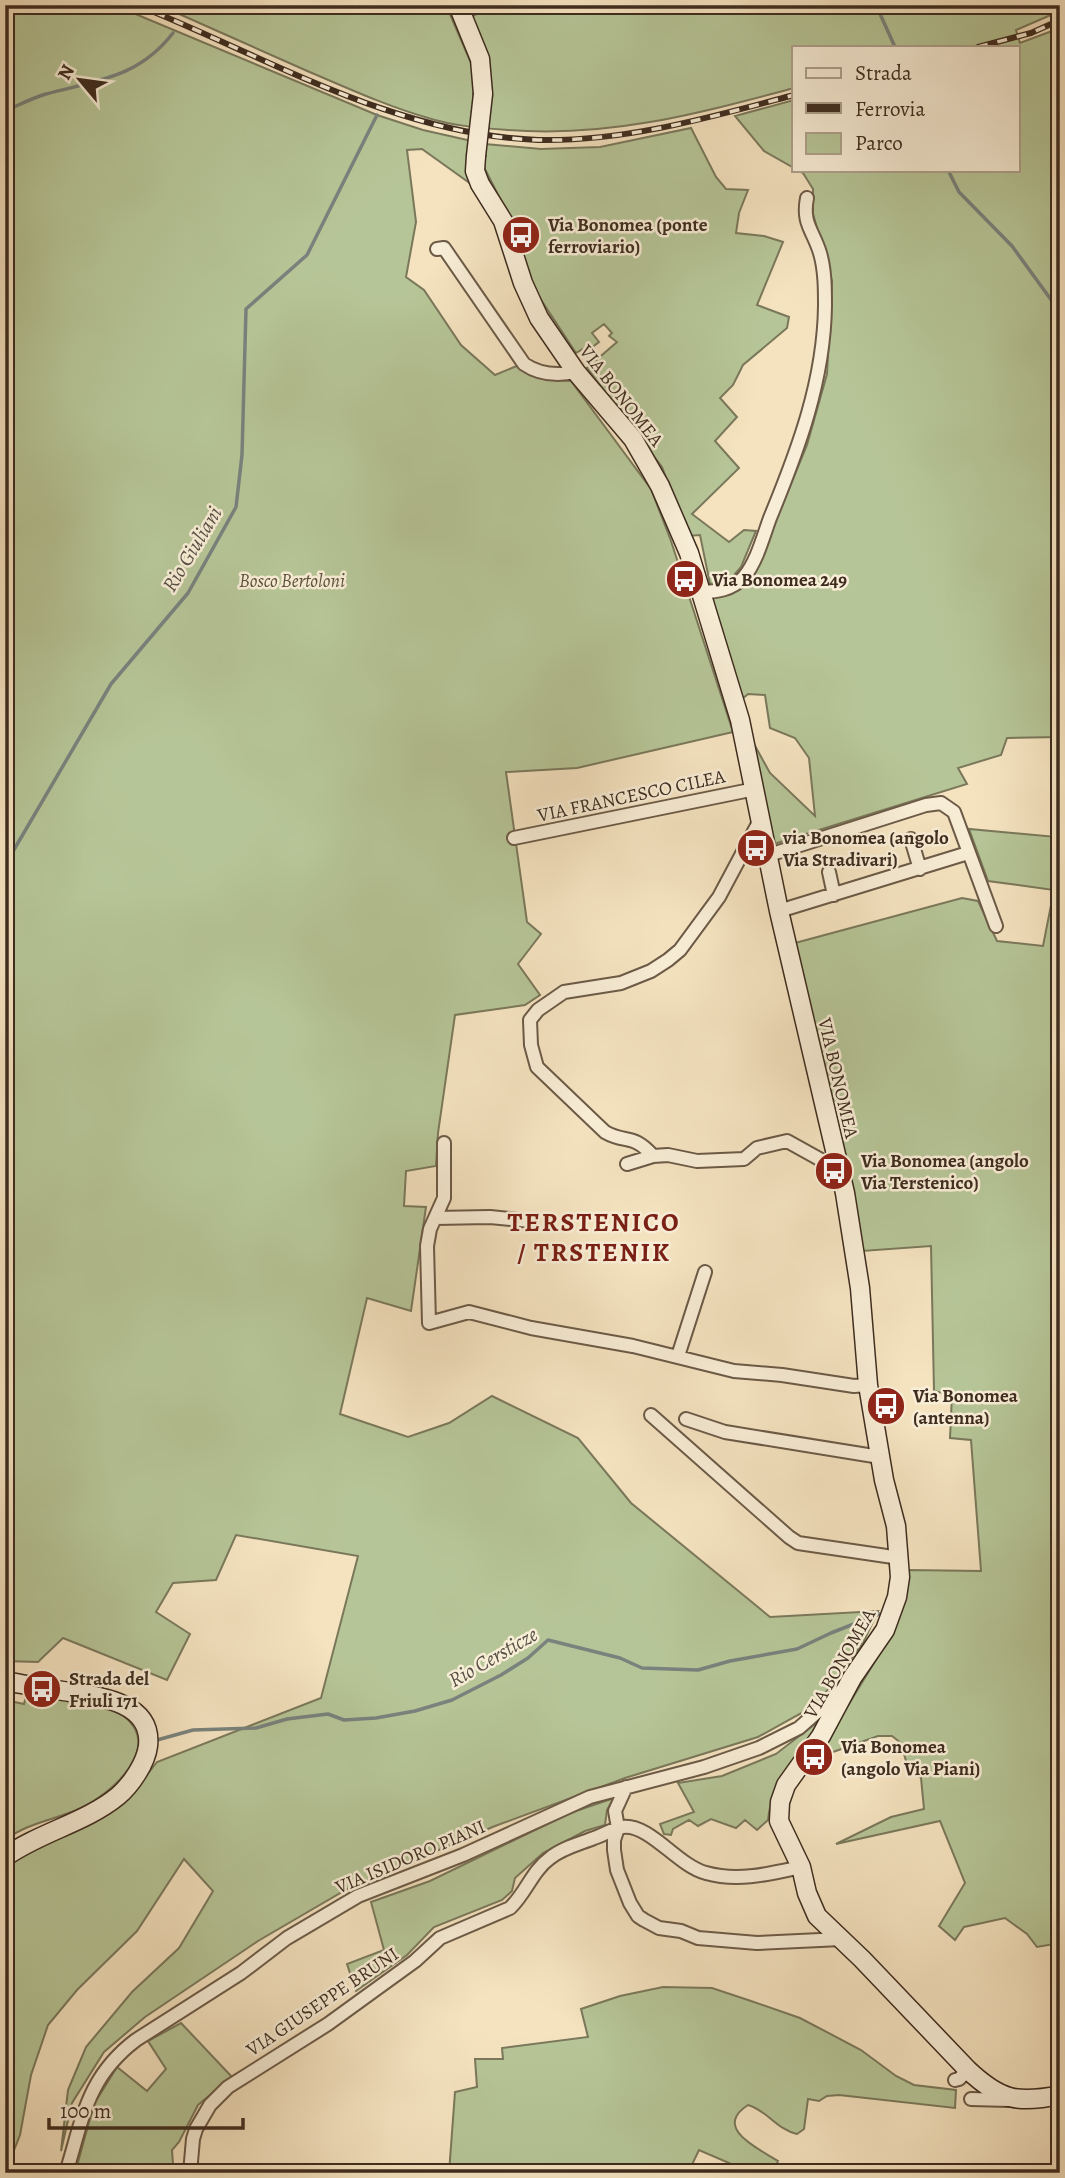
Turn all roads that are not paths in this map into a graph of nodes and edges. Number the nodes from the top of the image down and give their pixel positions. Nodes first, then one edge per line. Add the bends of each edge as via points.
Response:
1 (458, 5) edge
2 (807, 198) dead end
3 (437, 249) dead end
4 (576, 372) junction
5 (700, 592) junction
6 (755, 789) junction
7 (760, 820) junction
8 (514, 838) dead end
9 (911, 839) dead end
10 (968, 853) junction
11 (769, 855) junction
12 (920, 869) junction
13 (829, 872) dead end
14 (834, 895) junction
15 (779, 911) junction
16 (996, 926) dead end
17 (444, 1143) dead end
18 (653, 1156) junction
19 (837, 1163) junction
20 (627, 1164) dead end
21 (435, 1219) junction
22 (530, 1221) dead end
23 (705, 1272) dead end
24 (678, 1356) junction
25 (868, 1385) junction
26 (651, 1415) dead end
27 (686, 1419) dead end
28 (880, 1457) junction
29 (900, 1559) junction
30 (852, 1678) junction
31 (5, 1681) edge
32 (626, 1787) junction
33 (618, 1828) junction
34 (5, 1857) edge
35 (801, 1867) junction
36 (841, 1939) junction
37 (1060, 2095) edge
38 (971, 2099) dead end
39 (1017, 2100) junction
40 (66, 2173) edge
41 (190, 2173) edge

1 - 4 street, VIA BONOMEA, bridge via 480,59 483,94 475,170 503,221 535,309
2 - 5 street via 804,211 820,253 825,308 811,408 745,576 723,590
3 - 4 street via 444,248 524,364 551,374
4 - 5 street, VIA BONOMEA via 649,465 682,536
5 - 6 street, VIA BONOMEA via 740,720
6 - 7 street, VIA BONOMEA
6 - 8 street, VIA FRANCESCO CILEA
7 - 11 street, VIA BONOMEA
7 - 18 street via 719,897 680,950 651,971 621,983 564,992 530,1020 537,1068 606,1132 642,1143
9 - 12 street
10 - 11 street via 954,812 941,803
10 - 12 street
10 - 16 street
11 - 15 street, VIA BONOMEA
12 - 14 street
13 - 14 street
14 - 15 street
15 - 19 street, VIA BONOMEA
17 - 21 street via 444,1198
18 - 19 street via 713,1162 744,1159 757,1148 787,1142 823,1161
18 - 20 street
19 - 25 street, VIA BONOMEA via 860,1288
21 - 22 street
21 - 24 street via 427,1246 429,1323 469,1312
23 - 24 street
24 - 25 street via 734,1371
25 - 28 street, VIA BONOMEA
26 - 29 street via 789,1538
27 - 28 street via 725,1432
28 - 29 street, VIA BONOMEA
29 - 30 street, VIA BONOMEA via 900,1577 885,1630
30 - 32 street, VIA ISIDORO PIANI via 804,1724 775,1741 727,1760
30 - 35 street, VIA BONOMEA via 780,1802 779,1821
31 - 34 street via 118,1701 143,1722 148,1739 140,1766 118,1796
32 - 33 street via 615,1811
32 - 40 street, VIA ISIDORO PIANI via 579,1801 351,1900 136,2040 108,2067 88,2097
33 - 35 street via 641,1830 704,1873 748,1877
33 - 36 street via 616,1863 629,1903 638,1916 659,1928 698,1938 757,1943
33 - 41 street, VIA GIUSEPPE BRUNI via 552,1856 510,1908 440,1938 337,2018 228,2087 196,2129
35 - 36 street, VIA BONOMEA via 812,1908
36 - 39 street, VIA BONOMEA via 961,2075
37 - 39 street, VIA BONOMEA
38 - 39 street

